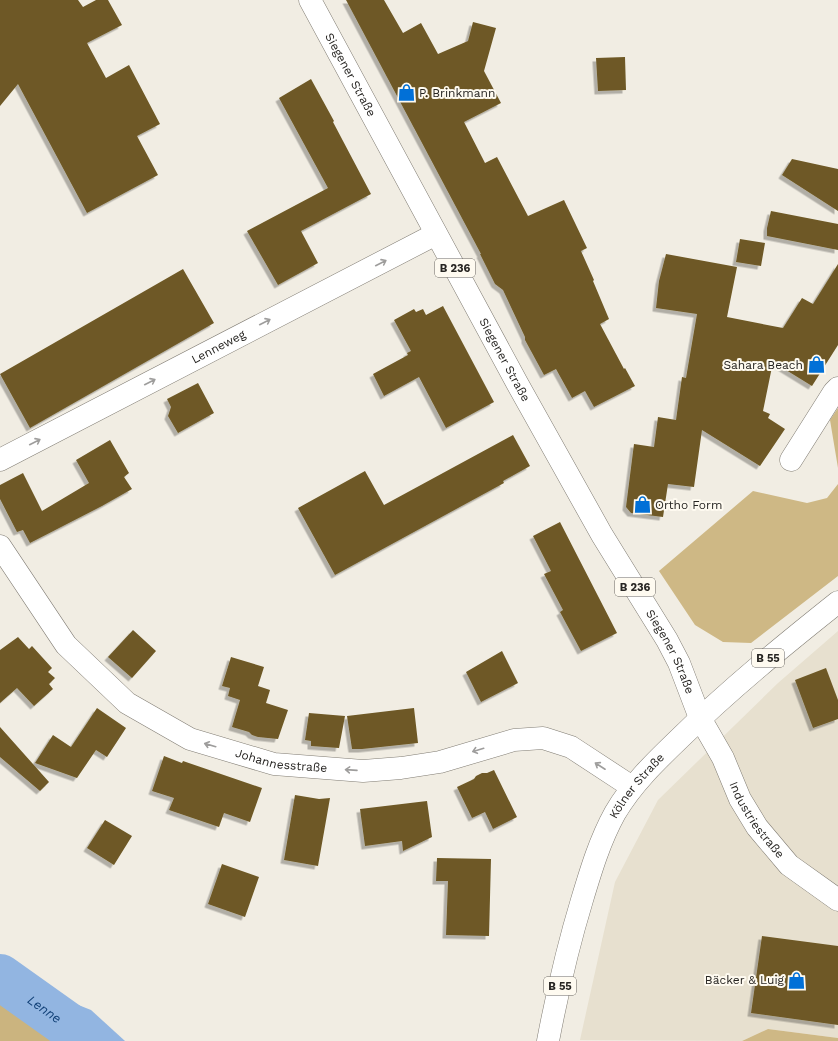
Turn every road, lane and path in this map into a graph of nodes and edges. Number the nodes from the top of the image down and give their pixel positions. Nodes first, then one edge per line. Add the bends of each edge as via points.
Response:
1 (310, 0) edge
2 (436, 234) junction
3 (838, 388) edge
4 (0, 460) edge
5 (791, 460) dead end
6 (0, 546) edge
7 (838, 602) edge
8 (700, 718) junction
9 (632, 787) junction
10 (838, 900) edge
11 (548, 1041) edge

1 - 2 street, Siegener Straße / B 236
4 -> 2 street, Lenneweg
2 - 8 street, Siegener Straße / B 236 via 602,535 667,640 679,663
3 - 5 street
9 -> 6 street, Johannesstraße via 571,747 543,738 514,740 440,762 363,770 274,764 190,739 127,703 66,645
7 - 8 street, Kölner Straße / B 55 via 769,657
8 - 9 street, Kölner Straße / B 55
8 - 10 street, Industriestraße via 723,758 740,799 757,827 789,865
9 - 11 street, Kölner Straße / B 55 via 603,837 585,891 573,930

